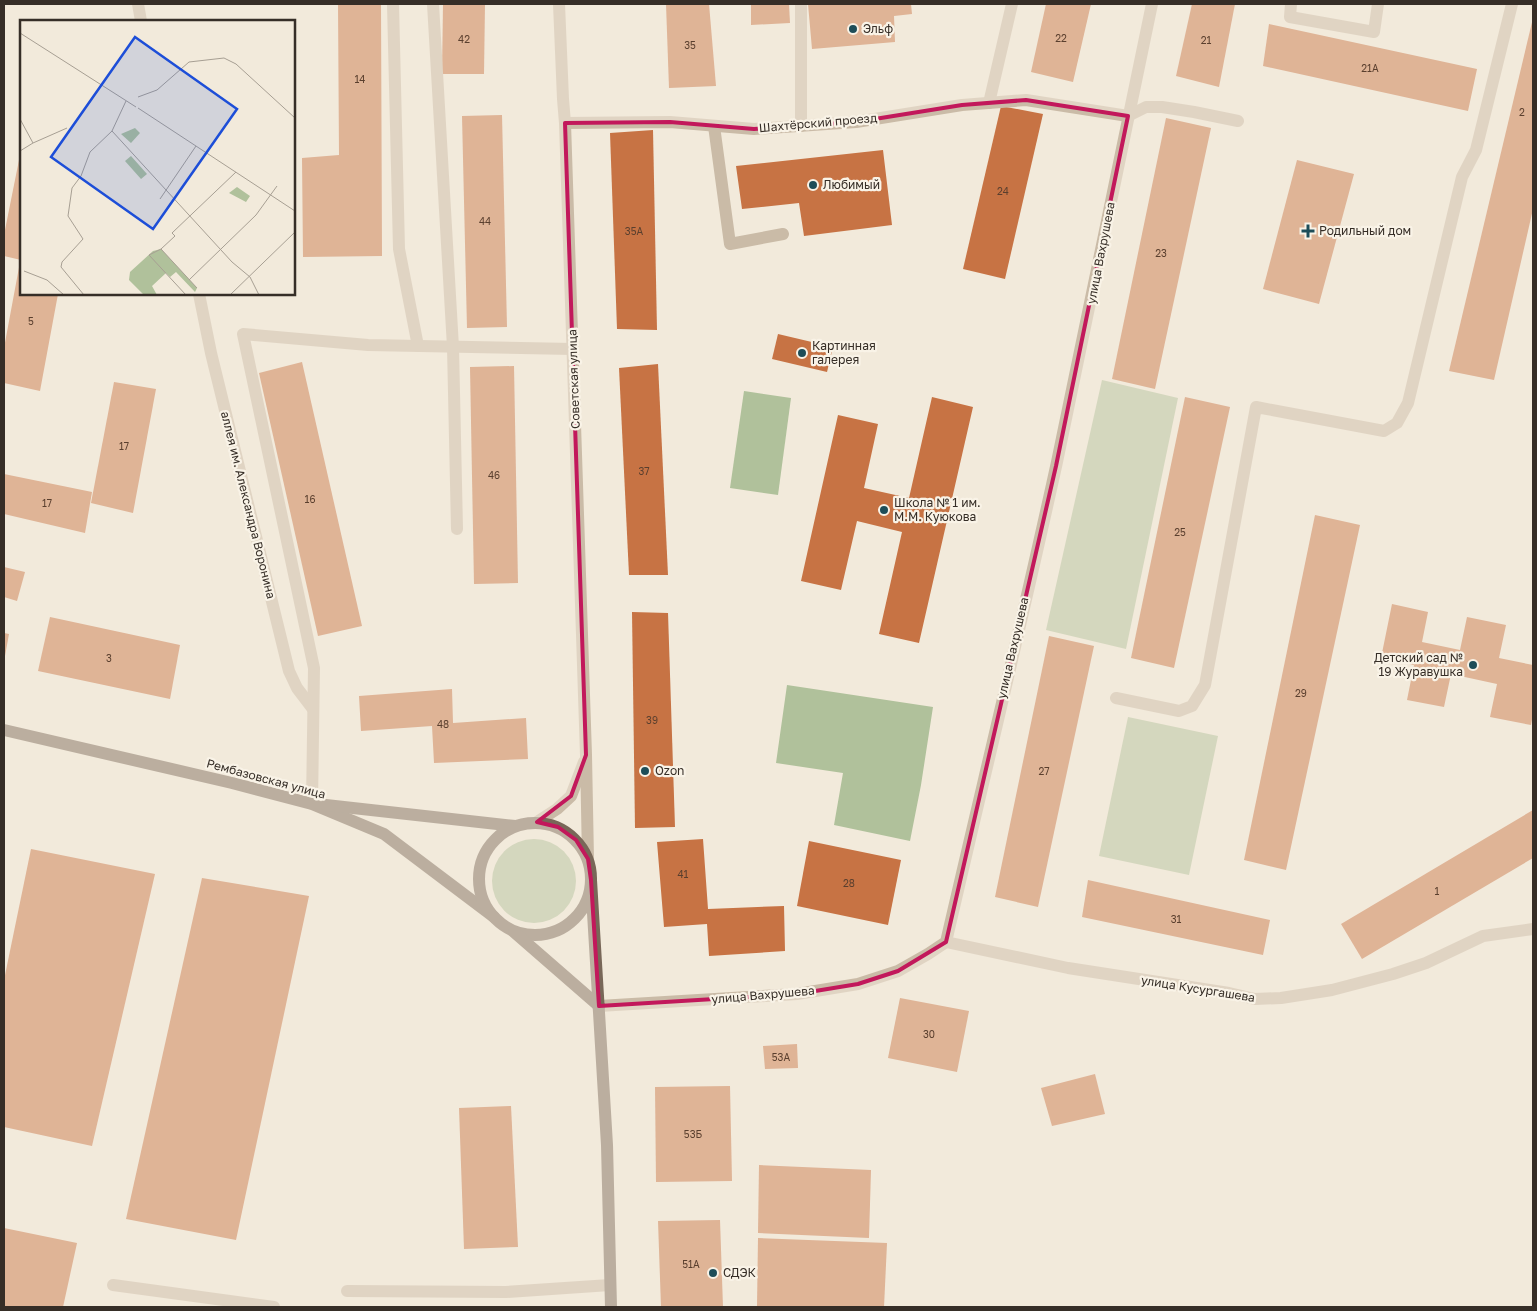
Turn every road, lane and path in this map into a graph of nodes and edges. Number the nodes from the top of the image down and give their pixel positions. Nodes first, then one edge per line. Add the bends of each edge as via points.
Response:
1 (138, 4) edge
2 (393, 4) edge
3 (433, 4) edge
4 (560, 4) edge
5 (801, 4) edge
6 (1012, 4) edge
7 (1152, 4) edge
8 (1291, 4) edge
9 (1378, 4) edge
10 (1512, 4) edge
11 (142, 20) edge
12 (989, 103) junction
13 (1128, 116) junction
14 (1238, 121) dead end
15 (565, 124) junction
16 (714, 126) junction
17 (801, 126) junction
18 (783, 234) dead end
19 (199, 295) edge
20 (418, 346) junction
21 (453, 347) junction
22 (573, 349) junction
23 (457, 528) dead end
24 (1116, 698) dead end
25 (313, 709) junction
26 (4, 730) edge
27 (586, 755) junction
28 (312, 804) junction
29 (537, 822) junction
30 (515, 826) junction
31 (588, 859) junction
32 (591, 880) junction
33 (494, 917) junction
34 (512, 930) junction
35 (1533, 930) edge
36 (946, 942) junction
37 (599, 1006) junction
38 (113, 1285) dead end
39 (610, 1285) junction
40 (346, 1291) dead end
41 (274, 1307) edge
42 (611, 1307) edge

1 - 11 street
2 - 20 street via 399,249
3 - 21 street
4 - 15 street, Советская улица
5 - 17 street
6 - 12 street
7 - 13 street, улица Вахрушева
8 - 9 street via 1290,18 1374,32
10 - 24 street via 1476,150 1462,177 1408,403 1397,423 1384,431 1256,407 1204,685 1192,706 1179,711
12 - 13 street, Шахтёрский проезд via 1026,100
12 - 17 street, Шахтёрский проезд via 856,122
13 - 14 street via 1146,107
13 - 36 street, улица Вахрушева via 1058,456
15 - 16 street, Шахтёрский проезд via 670,122
15 - 22 street, Советская улица
16 - 17 street, Шахтёрский проезд via 754,129
16 - 18 street via 730,244
19 - 25 street, аллея им. Александра Воронина via 289,671
20 - 21 street
20 - 25 street via 243,334 314,668
21 - 22 street
21 - 23 street
22 - 27 street, Советская улица
25 - 28 street
26 - 28 main road, Рембазовская улица via 232,782
27 - 29 street via 571,796 557,810
27 - 31 street, Советская улица
28 - 30 main road
28 - 33 main road, Рембазовская улица via 384,834
29 - 30 main road
29 - 31 main road via 558,827 576,840
30 - 33 main road via 496,838 484,856 480,870 482,899
31 - 32 main road
32 - 34 main road via 586,902 574,920 555,932 533,935
32 - 37 main road
33 - 34 main road
34 - 37 main road
35 - 36 street, улица Кусургашева via 1483,936 1393,974 1332,990 1255,999 1068,968
36 - 37 street, улица Вахрушева via 898,971 858,984 797,994
37 - 39 main road via 607,1145
38 - 41 street
39 - 40 street via 506,1292
39 - 42 main road

